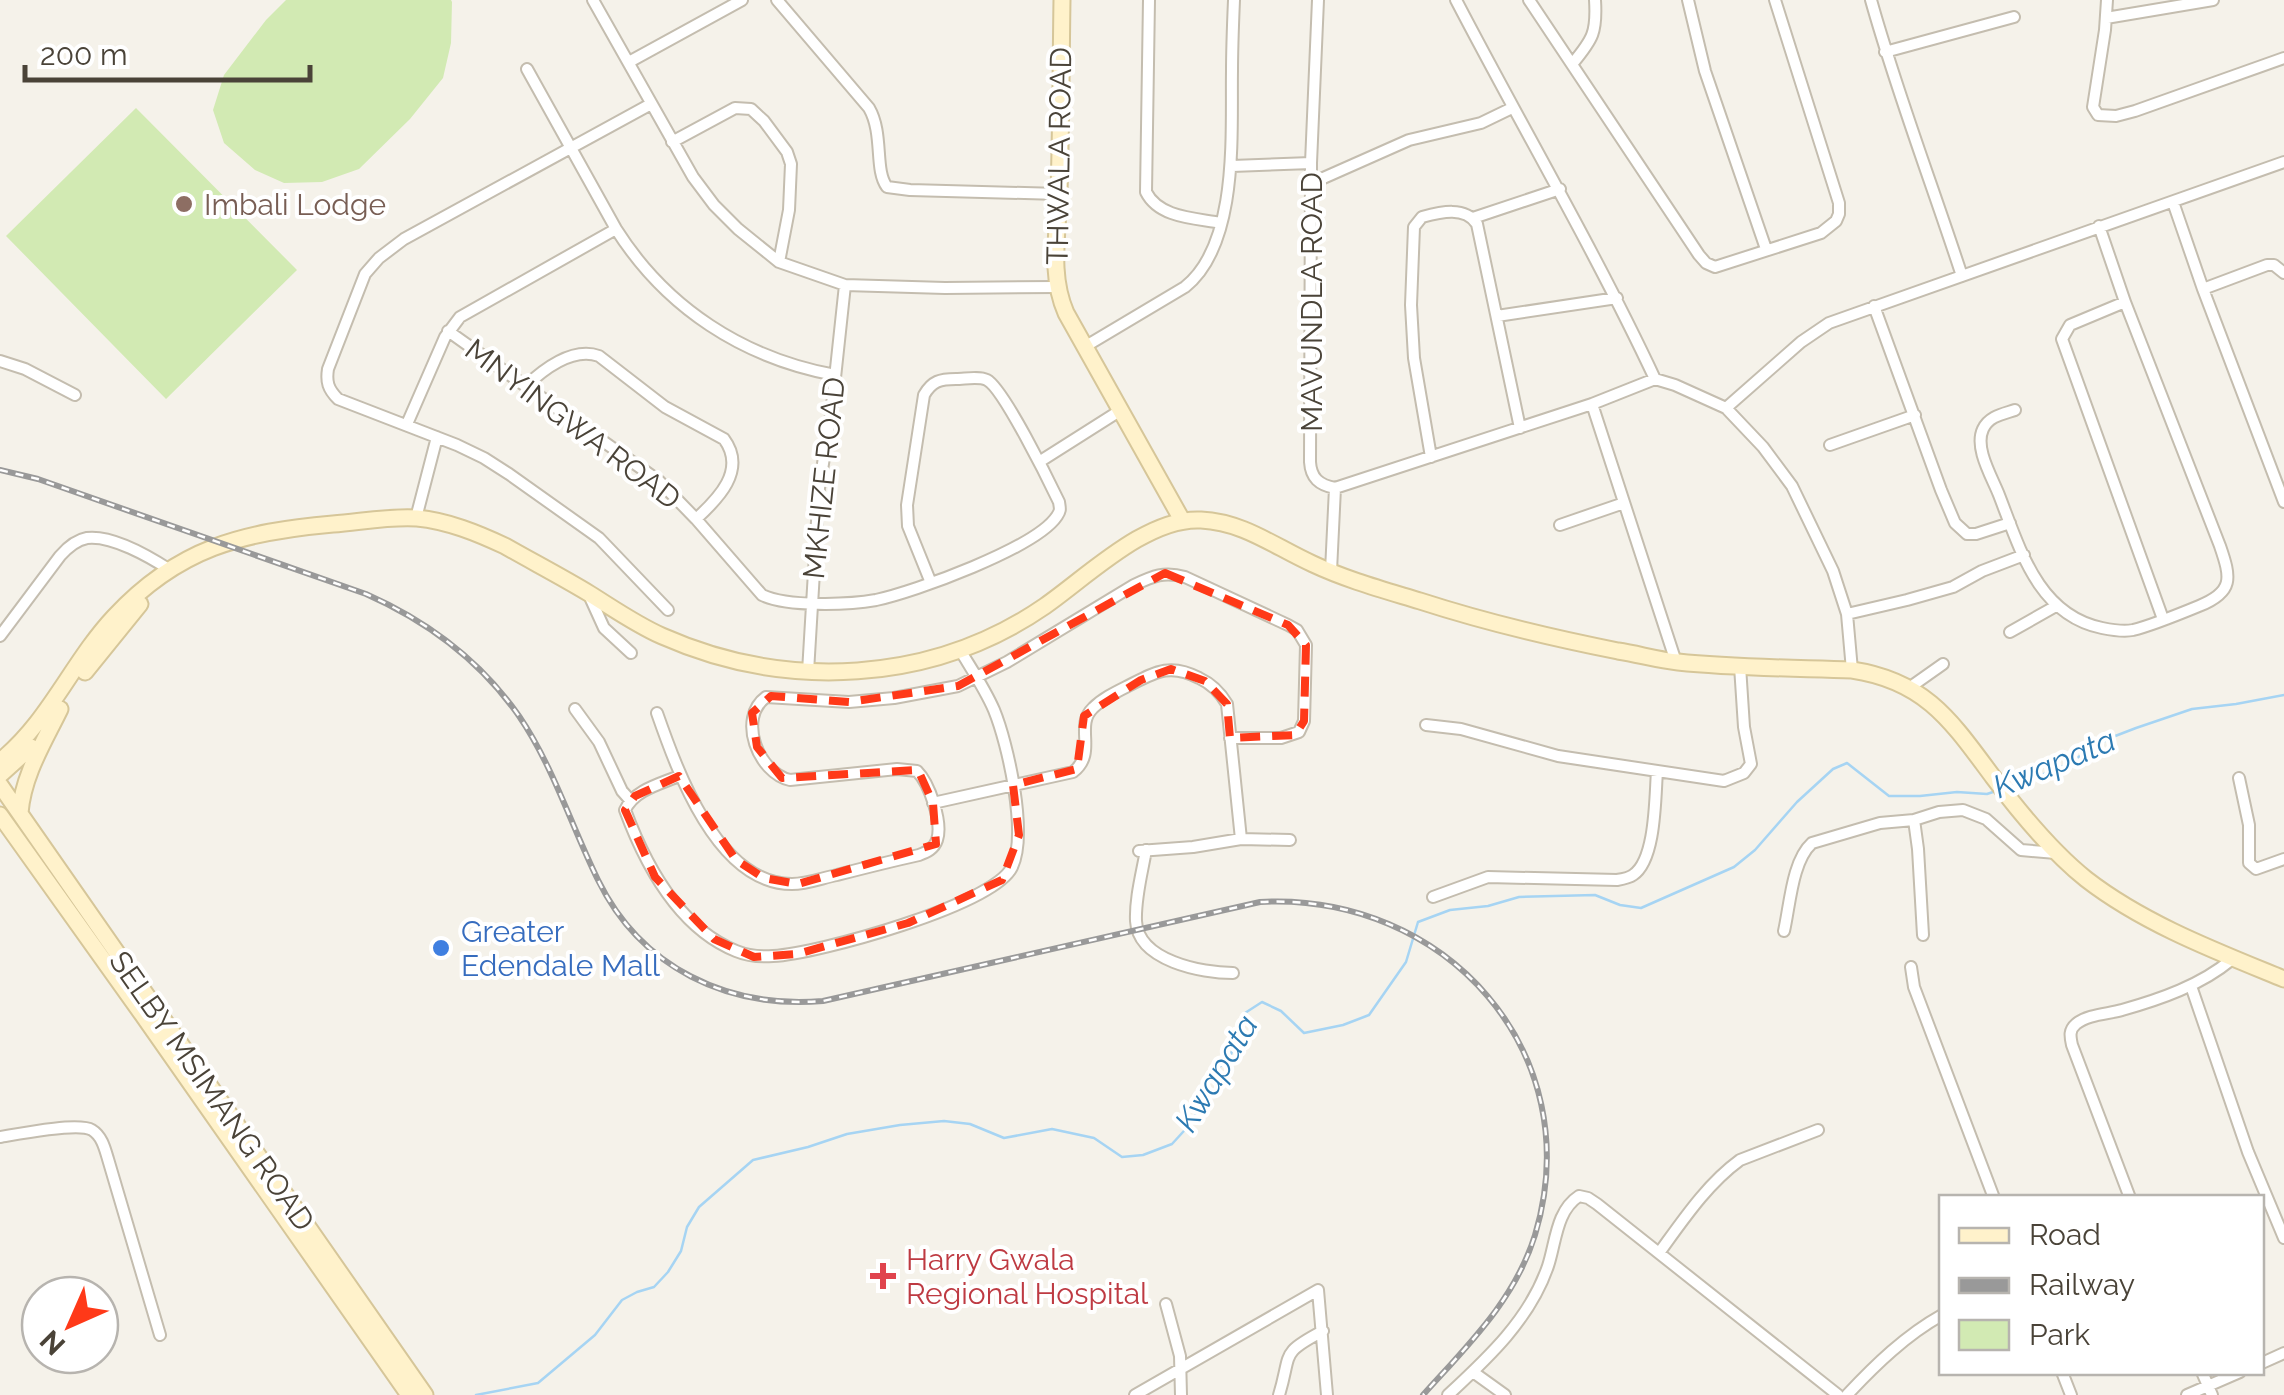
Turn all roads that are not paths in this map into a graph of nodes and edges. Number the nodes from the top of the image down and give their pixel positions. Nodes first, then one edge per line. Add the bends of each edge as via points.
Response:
1 (593, 0) edge
2 (742, 0) edge
3 (777, 0) edge
4 (1062, 0) edge
5 (1149, 0) edge
6 (1234, 0) edge
7 (1318, 0) edge
8 (1456, 0) edge
9 (1530, 0) edge
10 (1595, 0) edge
11 (1688, 0) edge
12 (1774, 0) edge
13 (1871, 0) edge
14 (2106, 0) edge
15 (2213, 0) edge
16 (2014, 17) dead end
17 (2106, 18) junction
18 (1885, 52) junction
19 (2284, 58) edge
20 (629, 62) junction
21 (1573, 63) junction
22 (527, 69) dead end
23 (651, 104) junction
24 (1512, 108) junction
25 (672, 142) junction
26 (571, 148) junction
27 (2284, 162) edge
28 (1311, 163) junction
29 (1232, 166) junction
30 (1312, 183) junction
31 (1560, 189) junction
32 (1059, 194) junction
33 (2173, 202) junction
34 (1473, 218) junction
35 (1221, 223) junction
36 (2099, 226) junction
37 (616, 229) junction
38 (1766, 250) junction
39 (779, 262) junction
40 (2284, 273) edge
41 (1962, 276) junction
42 (845, 285) junction
43 (1057, 287) junction
44 (2203, 289) junction
45 (1617, 298) junction
46 (2125, 302) junction
47 (1874, 306) junction
48 (1497, 316) junction
49 (448, 331) junction
50 (1086, 346) junction
51 (0, 361) edge
52 (835, 375) junction
53 (1655, 379) junction
54 (526, 386) junction
55 (75, 396) dead end
56 (1592, 404) junction
57 (1726, 408) junction
58 (1121, 410) junction
59 (2015, 410) dead end
60 (1915, 415) junction
61 (407, 424) junction
62 (1520, 428) junction
63 (438, 437) junction
64 (1830, 446) dead end
65 (1431, 457) junction
66 (1038, 462) junction
67 (1335, 488) junction
68 (2284, 502) edge
69 (1624, 503) junction
70 (416, 518) junction
71 (696, 519) junction
72 (1182, 520) junction
73 (2010, 524) junction
74 (1560, 525) dead end
75 (2024, 555) junction
76 (1331, 572) junction
77 (165, 574) junction
78 (931, 583) junction
79 (589, 594) junction
80 (812, 602) junction
81 (2056, 606) junction
82 (668, 610) dead end
83 (1847, 614) junction
84 (2164, 618) junction
85 (2010, 632) dead end
86 (0, 636) edge
87 (960, 650) junction
88 (631, 654) dead end
89 (1676, 662) junction
90 (1942, 664) dead end
91 (1740, 666) junction
92 (1852, 670) junction
93 (808, 672) junction
94 (977, 677) junction
95 (1910, 688) junction
96 (60, 708) junction
97 (575, 709) dead end
98 (657, 713) dead end
99 (1426, 725) dead end
100 (1230, 738) junction
101 (22, 742) junction
102 (0, 744) edge
103 (0, 761) edge
104 (1658, 771) junction
105 (0, 775) edge
106 (679, 776) junction
107 (2239, 778) dead end
108 (0, 785) edge
109 (1013, 785) junction
110 (630, 800) junction
111 (933, 803) junction
112 (20, 813) junction
113 (0, 815) edge
114 (1914, 820) junction
115 (1240, 839) junction
116 (1290, 840) dead end
117 (2057, 853) junction
118 (2284, 858) edge
119 (1433, 897) dead end
120 (1784, 931) dead end
121 (1923, 935) dead end
122 (2231, 960) junction
123 (1911, 967) dead end
124 (1233, 973) dead end
125 (2284, 980) edge
126 (2191, 986) junction
127 (1818, 1130) dead end
128 (0, 1137) edge
129 (1993, 1195) edge
130 (2129, 1195) edge
131 (2284, 1238) edge
132 (1659, 1253) junction
133 (1166, 1304) dead end
134 (1939, 1317) edge
135 (1323, 1330) junction
136 (160, 1335) dead end
137 (1182, 1369) junction
138 (1473, 1372) junction
139 (2235, 1375) edge
140 (2210, 1391) edge
141 (409, 1395) edge
142 (426, 1395) edge
143 (1135, 1395) edge
144 (1181, 1395) edge
145 (1280, 1395) edge
146 (1327, 1395) edge
147 (1448, 1395) edge
148 (1504, 1395) edge
149 (1838, 1395) edge
150 (1847, 1395) edge
151 (2186, 1395) edge

1 - 20 street
2 - 20 street
3 - 32 street via 869,108 888,187
4 - 32 street, THWALA ROAD
5 - 35 street via 1146,192 1166,212
6 - 29 street
7 - 28 street, MAVUNDLA ROAD
8 - 24 street
9 - 21 street
10 - 21 street via 1594,34
11 - 38 street
12 - 38 street via 1839,214 1821,232
13 - 18 street
14 - 17 street
15 - 17 street
16 - 18 street
17 - 19 street via 2093,107 2098,115 2135,111
18 - 41 street
20 - 23 street
21 - 38 street via 1706,263 1715,267
22 - 26 street
23 - 25 street
23 - 26 street
24 - 30 street via 1480,124 1408,140
24 - 31 street
25 - 39 street via 714,205
25 - 39 street via 735,108 751,109 764,121 791,164
26 - 37 street
26 - 61 street via 404,239 365,274 328,369 328,388 338,399
27 - 33 street
28 - 29 street
28 - 30 street, MAVUNDLA ROAD
29 - 35 street
30 - 67 street, MAVUNDLA ROAD via 1310,462 1318,482
31 - 34 street
31 - 45 street
32 - 43 street, THWALA ROAD
33 - 36 street
33 - 44 street
34 - 48 street
34 - 65 street via 1462,212 1432,215 1414,227 1414,358
35 - 50 street via 1197,278
36 - 41 street
36 - 46 street
37 - 49 street via 472,309
37 - 52 street via 663,289 726,337 779,362
39 - 42 street
40 - 44 street via 2267,265
41 - 47 street
42 - 43 street
42 - 52 street, MKHIZE ROAD
43 - 50 street, THWALA ROAD
44 - 68 street
45 - 48 street
45 - 53 street
46 - 84 street via 2070,325 2062,339
46 - 84 street via 2228,570 2225,590 2216,598
47 - 57 street via 1801,342
47 - 60 street
48 - 62 street
49 - 54 street, MNYINGWA ROAD
49 - 61 street
50 - 58 street, THWALA ROAD
51 - 55 street
52 - 80 street, MKHIZE ROAD
53 - 56 street
53 - 57 street
54 - 71 street, MNYINGWA ROAD via 659,481
54 - 71 street via 565,359 591,353 665,408 724,439 731,456 726,487
56 - 62 street
56 - 69 street
57 - 83 street via 1792,486
58 - 66 street
58 - 72 street, THWALA ROAD
59 - 73 street via 1994,417 1981,432 1983,455
60 - 64 street
60 - 73 street via 1955,523 1967,534
61 - 63 street
62 - 65 street
63 - 70 street
63 - 82 street via 484,458 599,538
65 - 67 street
66 - 78 street, MNYINGWA ROAD via 1060,502 1059,514 1042,531
66 - 78 street via 988,380 943,379 930,386 907,505 908,526
67 - 76 street
69 - 74 street
69 - 89 street
70 - 77 street via 252,534 208,548
70 - 79 street via 482,535
71 - 80 street, MNYINGWA ROAD via 762,594
72 - 76 street via 1235,525
72 - 87 street via 1165,524 1043,607
73 - 75 street
75 - 81 street
75 - 83 street via 1953,586
76 - 89 street via 1546,636
77 - 86 street via 151,558 83,539 60,556
77 - 96 street
77 - 101 street via 103,630
78 - 80 street, MNYINGWA ROAD via 876,600
79 - 88 street via 604,628
79 - 93 street via 704,652
80 - 93 street, MKHIZE ROAD
81 - 84 street via 2078,620 2118,630
81 - 85 street
83 - 92 street
87 - 93 street via 901,666
87 - 94 street
89 - 91 street
90 - 95 street
91 - 92 street
91 - 104 street via 1748,768 1724,781
92 - 95 street
94 - 100 street via 1134,585 1172,573 1288,625 1306,645 1299,732
94 - 109 street via 998,722
94 - 111 street via 894,698 772,696 752,712 757,747 782,778 910,770 921,775
95 - 117 street via 1950,720
96 - 105 street
96 - 112 street via 26,782
97 - 110 street
98 - 106 street
99 - 104 street
100 - 109 street via 1227,704 1215,688 1179,669 1161,671 1089,712 1077,770
100 - 115 street
101 - 102 street
101 - 103 street
104 - 119 street via 1650,846 1631,877 1488,877
106 - 110 street
106 - 111 street via 736,860 788,884 928,851 938,835
107 - 118 street via 2249,863 2256,869
108 - 112 street, SELBY MSIMANG ROAD
109 - 110 street via 1018,849 995,886 908,923 774,956 734,950 678,906 642,852 625,810
109 - 111 street
112 - 142 street, SELBY MSIMANG ROAD
113 - 141 street, SELBY MSIMANG ROAD
114 - 117 street via 1963,810 1986,818 2021,850
114 - 120 street via 1812,843 1799,860
114 - 121 street
115 - 116 street
115 - 124 street via 1143,851 1137,900 1142,940 1161,956
117 - 122 street via 2116,899
122 - 125 street
122 - 126 street
123 - 129 street
126 - 130 street via 2081,1020 2071,1030
126 - 131 street
127 - 132 street via 1730,1167
128 - 136 street via 76,1127 98,1135
132 - 138 street via 1588,1198 1574,1199 1531,1302
132 - 149 street
133 - 137 street
134 - 150 street
135 - 137 street via 1318,1290
135 - 145 street via 1288,1355
135 - 146 street
137 - 143 street
137 - 144 street
138 - 147 street
138 - 148 street
139 - 140 street
140 - 151 street

